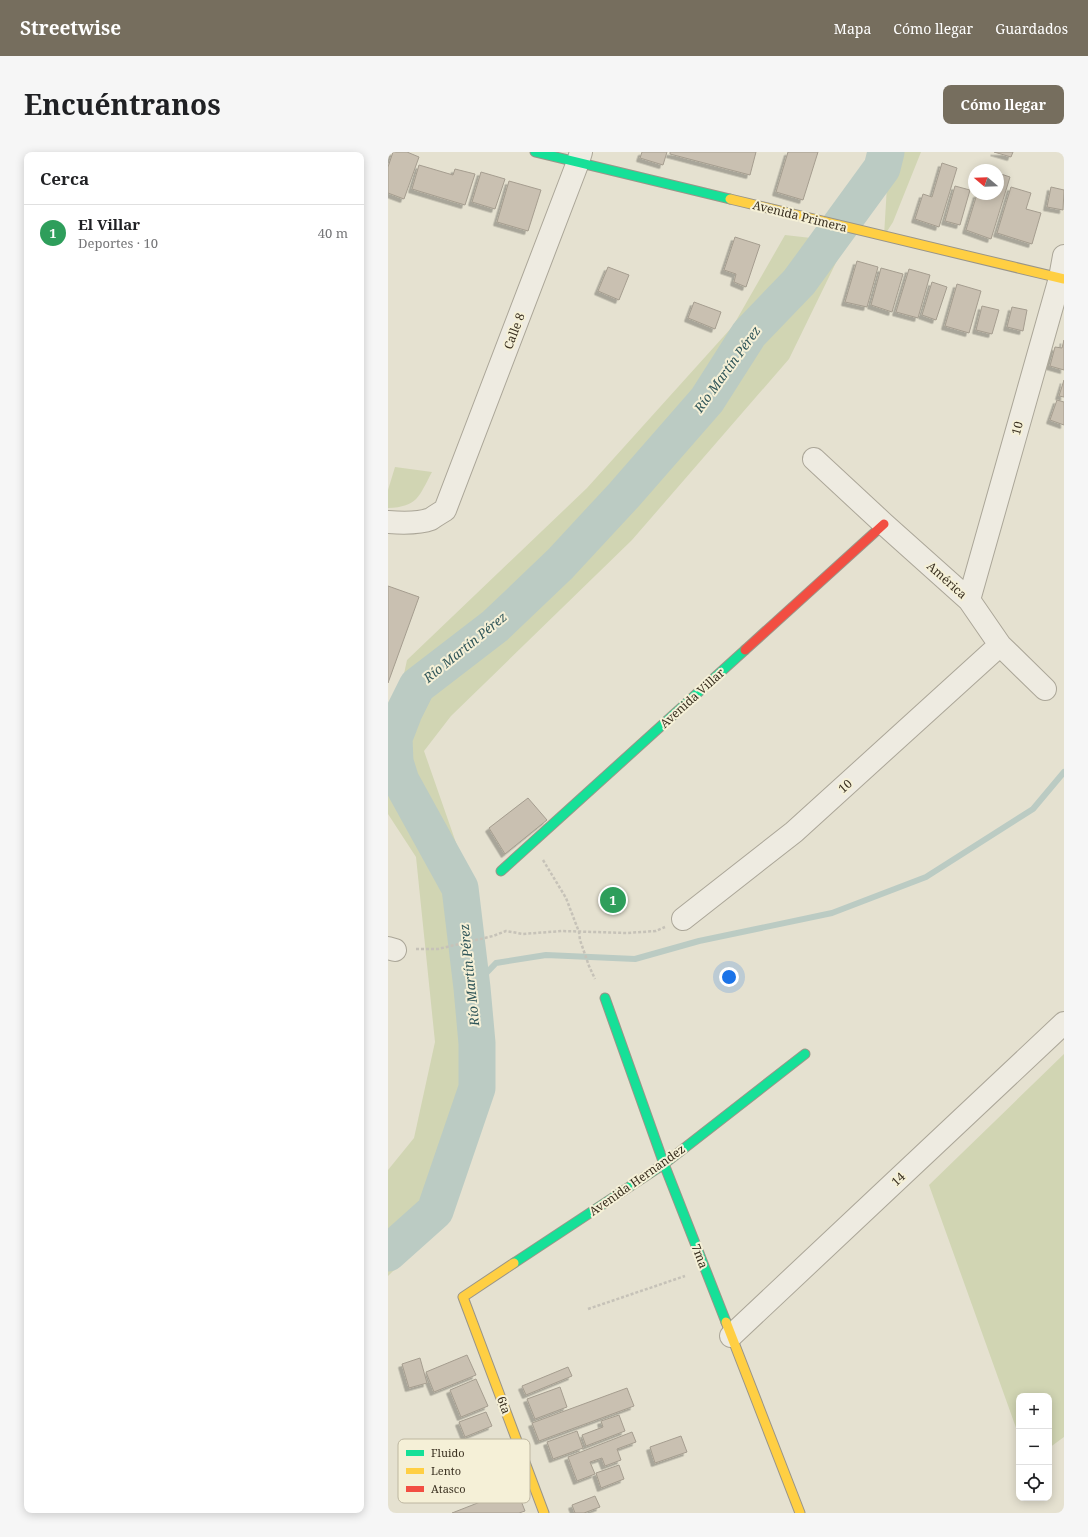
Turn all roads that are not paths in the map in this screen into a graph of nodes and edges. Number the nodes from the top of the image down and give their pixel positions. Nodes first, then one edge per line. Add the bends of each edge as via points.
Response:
1 (535, 152) edge
2 (579, 157) edge
3 (1064, 256) edge
4 (1062, 279) edge
5 (814, 459) dead end
6 (388, 522) edge
7 (884, 524) junction
8 (969, 600) junction
9 (1000, 645) junction
10 (1045, 689) dead end
11 (501, 871) dead end
12 (683, 919) road end
13 (605, 998) dead end
14 (1064, 1023) edge
15 (805, 1054) dead end
16 (664, 1164) junction
17 (463, 1297) joint
18 (731, 1336) junction
19 (516, 1439) edge
20 (530, 1476) edge
21 (544, 1513) edge
22 (800, 1513) edge

1 - 2 street, Avenida Primera
2 - 4 street, Avenida Primera via 798,215
2 - 6 street, Calle 8 via 445,510 419,522
3 - 4 street, 10
4 - 8 street, 10
5 - 7 street, América
7 - 8 street, América
7 - 11 street, Avenida Villar
8 - 9 street, América
9 - 10 street, América
9 - 12 street, 10 via 794,832
13 - 16 street, 7ma
14 - 18 street, 14
15 - 16 street, Avenida Hernandez
16 - 17 street, Avenida Hernandez
16 - 18 street, 7ma
17 - 19 street, 6ta
18 - 22 street, 7ma
20 - 21 street, 6ta

